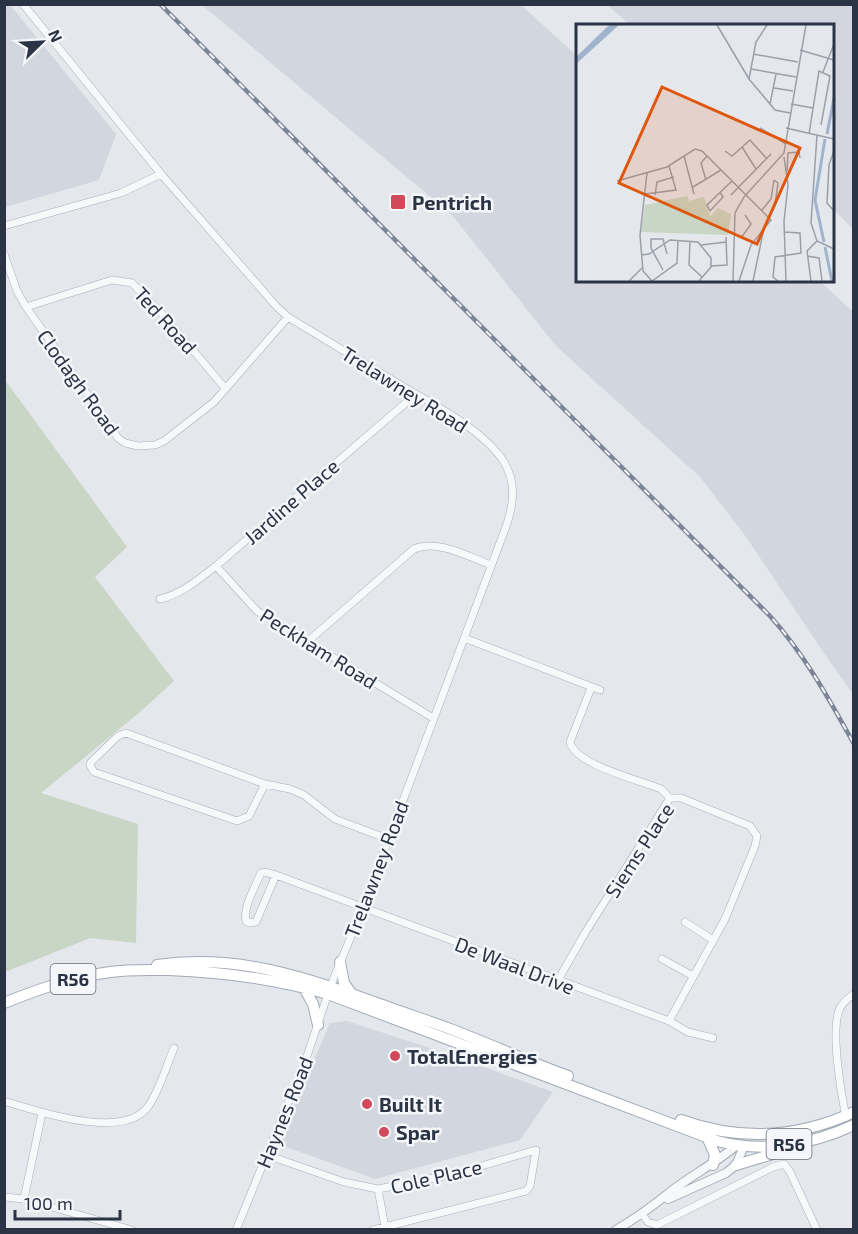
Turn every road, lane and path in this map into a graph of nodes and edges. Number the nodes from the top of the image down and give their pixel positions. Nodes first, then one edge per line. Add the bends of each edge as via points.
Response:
1 (23, 4) edge
2 (161, 174) junction
3 (4, 226) edge
4 (4, 254) edge
5 (26, 307) junction
6 (288, 317) junction
7 (225, 388) junction
8 (416, 394) junction
9 (491, 565) junction
10 (216, 566) junction
11 (160, 599) dead end
12 (464, 638) junction
13 (307, 642) junction
14 (591, 688) junction
15 (600, 690) dead end
16 (433, 718) junction
17 (266, 783) junction
18 (670, 798) junction
19 (388, 839) junction
20 (276, 875) junction
21 (363, 907) junction
22 (684, 922) dead end
23 (714, 940) junction
24 (662, 959) dead end
25 (339, 962) junction
26 (145, 969) junction
27 (693, 976) junction
28 (558, 980) junction
29 (303, 987) junction
30 (329, 990) junction
31 (351, 993) junction
32 (854, 994) edge
33 (4, 1003) edge
34 (669, 1021) junction
35 (318, 1025) junction
36 (713, 1038) dead end
37 (174, 1048) dead end
38 (4, 1101) edge
39 (42, 1113) junction
40 (850, 1114) edge
41 (851, 1126) edge
42 (716, 1130) junction
43 (699, 1131) junction
44 (753, 1134) junction
45 (804, 1142) junction
46 (741, 1145) junction
47 (267, 1155) junction
48 (713, 1165) junction
49 (736, 1166) junction
50 (378, 1190) junction
51 (4, 1197) edge
52 (24, 1199) junction
53 (659, 1202) junction
54 (642, 1214) junction
55 (113, 1227) edge
56 (385, 1227) junction
57 (132, 1230) edge
58 (236, 1230) edge
59 (373, 1230) edge
60 (616, 1230) edge
61 (817, 1230) edge

1 - 2 street, Trelawney Road
2 - 3 street via 121,193
2 - 6 street, Trelawney Road
4 - 5 street, Clodagh Road
5 - 7 street, Ted Road via 112,280 132,283
5 - 7 street, Clodagh Road via 98,412 118,438 132,446 146,447 164,441 214,402
6 - 7 street, Clodagh Road
6 - 8 street, Trelawney Road
8 - 9 street, Trelawney Road via 471,430 506,464 513,505
8 - 10 street, Jardine Place
9 - 12 street, Trelawney Road
9 - 13 street via 438,546 421,546
10 - 11 street, Jardine Place via 182,591
10 - 13 street, Peckham Road via 257,611
12 - 14 street
12 - 16 street, Trelawney Road
13 - 16 street, Peckham Road
14 - 15 street
14 - 18 street via 570,742 573,750 588,762 661,789
16 - 19 street, Trelawney Road
17 - 17 street via 126,733 118,736 90,765 94,772 237,821 249,816
17 - 19 street via 304,795 335,819
18 - 23 street, Siems Place via 681,798 712,810 750,826 755,832 755,846
18 - 28 street, Siems Place
19 - 21 street, Trelawney Road
20 - 20 street via 256,922 246,921 244,917 261,873
20 - 21 street, De Waal Drive
21 - 25 street, Trelawney Road
21 - 28 street, De Waal Drive
22 - 23 street
23 - 27 street
24 - 27 street
25 - 30 street, Trelawney Road
25 - 31 main road
26 - 29 main road, R56 via 224,973
26 - 30 main road, R56 via 190,961 225,962 279,971
26 - 33 main road, R56 via 57,983
27 - 34 street
28 - 34 street, De Waal Drive
29 - 30 main road, R56
29 - 35 main road via 313,1004
30 - 31 main road, R56
30 - 35 street, Haynes Road
30 - 43 main road, R56
31 - 43 main road, R56
32 - 40 street via 839,1009 837,1024 840,1078
34 - 36 street, De Waal Drive via 688,1032
35 - 47 street, Haynes Road
37 - 39 street via 149,1105 136,1117 96,1122
38 - 39 street
39 - 52 street
40 - 41 street
40 - 44 main road, R56 via 807,1129
41 - 45 main road, R56
42 - 43 main road, R56
42 - 44 main road, R56
42 - 46 main road
43 - 46 main road, R56
43 - 48 main road via 715,1155
44 - 46 main road
45 - 46 main road, R56
45 - 49 main road
46 - 48 street
46 - 49 street
47 - 50 street, Cole Place
47 - 58 street, Haynes Road
48 - 53 street
49 - 53 street
50 - 56 street
50 - 56 street, Cole Place via 454,1174 536,1149 526,1191
51 - 52 street
52 - 55 street
53 - 54 street
54 - 60 street
54 - 61 street via 657,1225 784,1164
55 - 57 street
56 - 59 street

